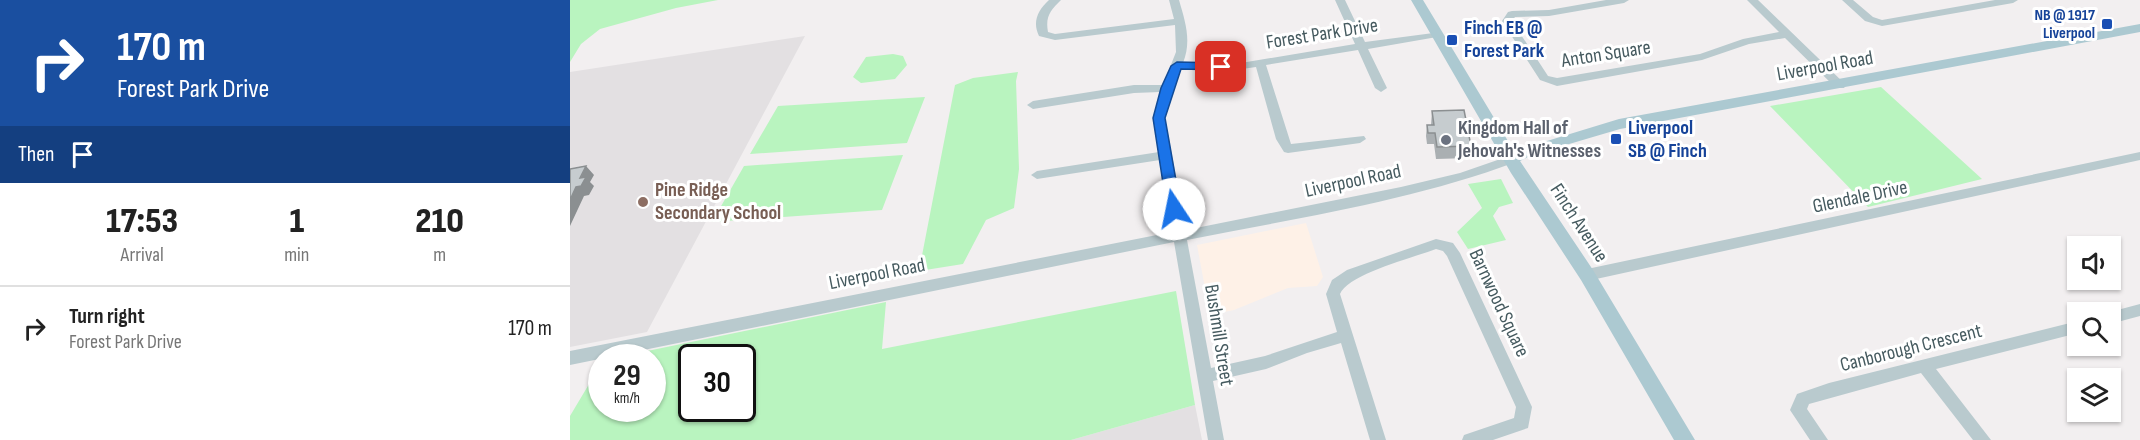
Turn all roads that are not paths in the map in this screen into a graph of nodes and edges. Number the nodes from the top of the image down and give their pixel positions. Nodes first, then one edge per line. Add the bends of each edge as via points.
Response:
1 (1056, 0) edge
2 (1174, 0) edge
3 (1340, 0) edge
4 (1418, 0) edge
5 (1624, 0) edge
6 (1752, 0) edge
7 (1847, 0) edge
8 (2013, 0) edge
9 (1179, 21) junction
10 (2140, 28) edge
11 (1437, 34) junction
12 (1789, 34) junction
13 (1361, 46) junction
14 (1260, 63) junction
15 (1177, 66) junction
16 (1840, 85) junction
17 (1167, 88) junction
18 (1381, 88) dead end
19 (1033, 105) dead end
20 (1360, 139) dead end
21 (1164, 155) junction
22 (2140, 156) edge
23 (1512, 159) junction
24 (1037, 175) dead end
25 (1180, 237) junction
26 (1587, 275) junction
27 (2140, 310) edge
28 (2121, 315) edge
29 (2067, 330) edge
30 (1344, 336) junction
31 (570, 358) edge
32 (1925, 367) junction
33 (1205, 376) junction
34 (1216, 440) edge
35 (1378, 440) edge
36 (1470, 440) edge
37 (1685, 440) edge
38 (1820, 440) edge
39 (1983, 440) edge

1 - 9 street via 1042,15 1040,25 1043,34 1055,37
2 - 9 street, Bushmill Street
3 - 13 street
4 - 11 main road, Finch Avenue
5 - 12 street, Anton Square via 1512,14 1507,21 1544,78 1557,82 1702,57 1747,41
6 - 12 street
7 - 8 street via 1882,23
9 - 15 street, Bushmill Street via 1183,41
10 - 16 main road, Liverpool Road
11 - 13 street, Forest Park Drive
11 - 23 main road, Finch Avenue
12 - 16 street
13 - 14 street, Forest Park Drive
13 - 18 street
14 - 15 street, Forest Park Drive via 1235,67
14 - 20 street via 1288,149
15 - 17 street, Bushmill Street
16 - 23 main road, Liverpool Road via 1619,124
17 - 19 street via 1134,89
17 - 21 street, Bushmill Street via 1159,118
21 - 24 street
21 - 25 street, Bushmill Street
22 - 26 street, Glendale Drive
23 - 25 street, Liverpool Road via 1463,177 1401,192
23 - 26 main road, Finch Avenue
25 - 31 street, Liverpool Road
25 - 33 street, Bushmill Street
26 - 37 main road, Finch Avenue
27 - 28 street
29 - 32 street, Canborough Crescent
30 - 33 street via 1266,362
30 - 35 street, Barnwood Square
30 - 36 street, Barnwood Square via 1333,294 1337,284 1352,274 1436,244 1451,249 1524,407 1522,423
32 - 38 street, Canborough Crescent via 1803,399 1798,410
32 - 39 street
33 - 34 street, Bushmill Street

